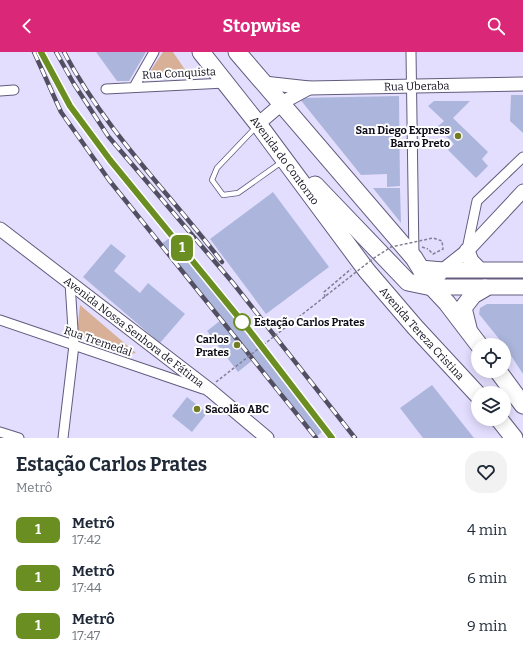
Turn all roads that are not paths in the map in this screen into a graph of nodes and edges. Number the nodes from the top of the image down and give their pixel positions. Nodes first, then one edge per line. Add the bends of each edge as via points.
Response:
1 (154, 52) edge
2 (201, 52) edge
3 (237, 52) edge
4 (411, 52) edge
5 (225, 83) junction
6 (264, 83) junction
7 (523, 84) edge
8 (410, 86) junction
9 (134, 87) junction
10 (310, 88) junction
11 (106, 89) dead end
12 (0, 90) edge
13 (14, 90) dead end
14 (281, 104) junction
15 (258, 124) junction
16 (523, 157) edge
17 (285, 160) junction
18 (523, 191) edge
19 (0, 229) edge
20 (467, 251) junction
21 (417, 263) junction
22 (359, 270) joint
23 (443, 270) junction
24 (480, 270) junction
25 (523, 270) edge
26 (70, 283) junction
27 (432, 287) junction
28 (485, 288) junction
29 (523, 288) edge
30 (0, 320) edge
31 (468, 330) junction
32 (474, 338) edge
33 (74, 345) junction
34 (503, 378) edge
35 (214, 386) junction
36 (471, 387) edge
37 (523, 405) edge
38 (504, 426) edge
39 (0, 432) edge
40 (513, 437) edge
41 (19, 438) edge
42 (63, 438) edge
43 (267, 438) edge

1 - 9 street, Rua Conquista
2 - 5 highway, Avenida do Contorno
3 - 6 highway
4 - 8 street
5 - 9 street, Rua Conquista
5 - 15 highway, Avenida do Contorno
6 - 10 street, Rua Uberaba
6 - 14 highway
7 - 8 street, Rua Uberaba
8 - 10 street, Rua Uberaba
8 - 21 street
9 - 11 street, Rua Conquista
10 - 14 street, Rua Uberaba
12 - 13 street
14 - 15 street, Rua Uberaba
14 - 21 highway
15 - 17 highway, Avenida do Contorno
15 - 17 lane via 217,168 212,180 219,190 223,195 238,193
15 - 27 highway via 408,282
16 - 20 street via 477,202
17 - 22 highway, Avenida do Contorno
18 - 20 street
19 - 26 street, Avenida Nossa Senhora de Fátima
20 - 23 street
20 - 24 main road via 471,261
21 - 23 main road
21 - 27 highway
22 - 36 highway, Avenida Tereza Cristina
23 - 24 main road
23 - 27 street
24 - 25 main road
26 - 33 street
26 - 35 street, Avenida Nossa Senhora de Fátima
27 - 28 main road
27 - 31 highway
28 - 29 main road
28 - 31 highway via 473,295 463,308
30 - 33 street, Rua Tremedal
31 - 32 highway
33 - 35 street, Rua Tremedal
33 - 42 street
34 - 37 highway
35 - 43 street, Avenida Nossa Senhora de Fátima
38 - 40 highway
39 - 41 street

